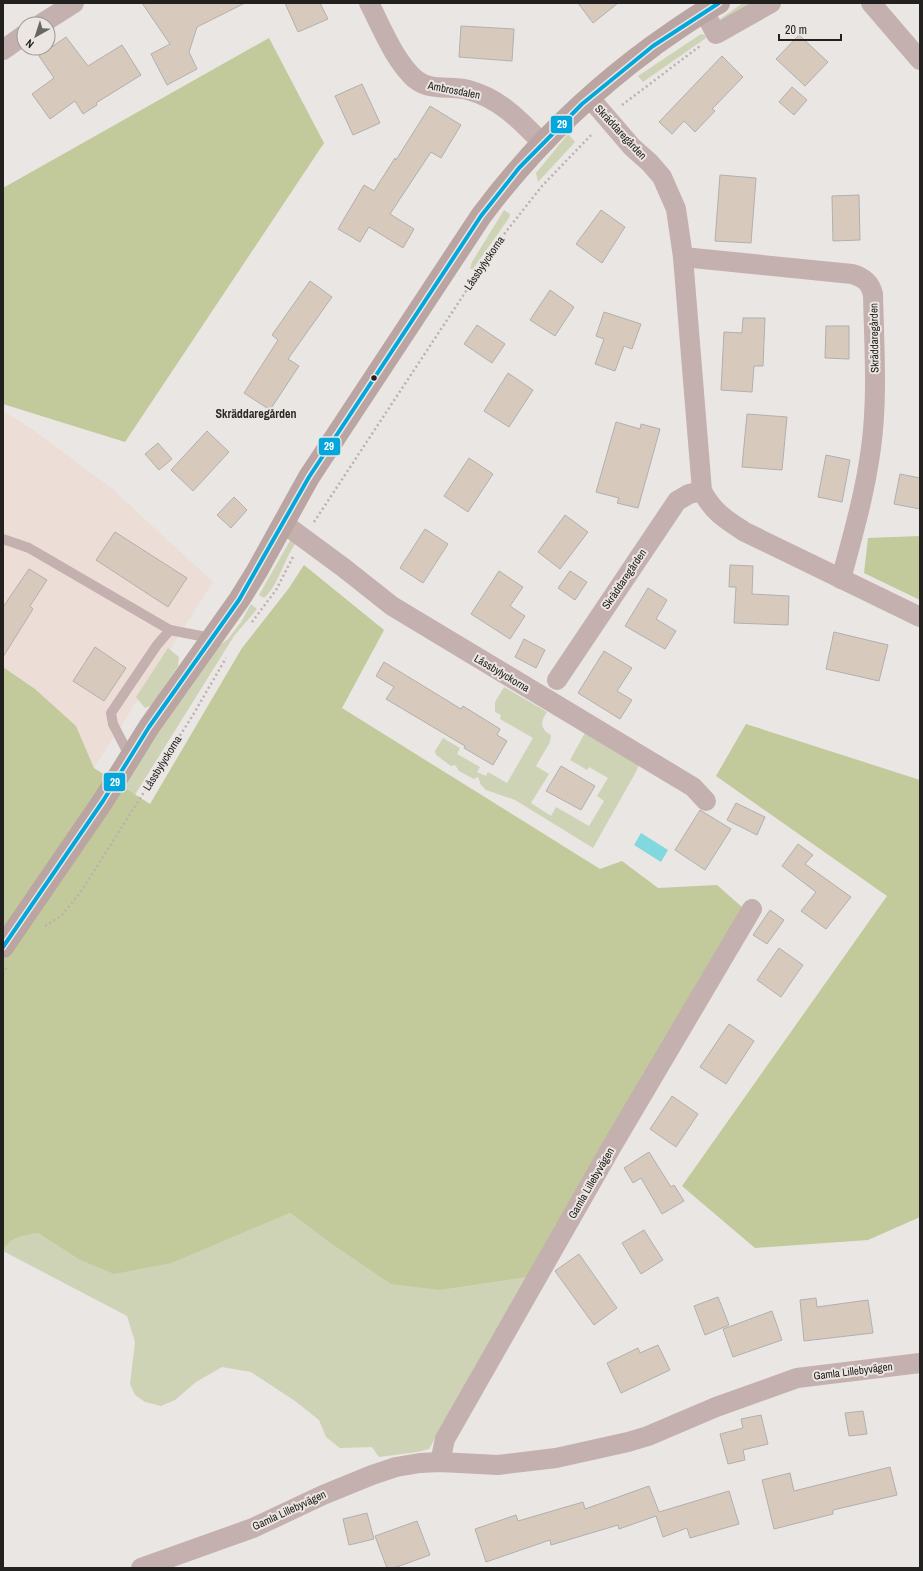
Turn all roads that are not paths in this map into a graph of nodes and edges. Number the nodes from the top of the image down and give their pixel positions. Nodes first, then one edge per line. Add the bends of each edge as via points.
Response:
1 (74, 3) edge
2 (369, 3) edge
3 (771, 3) edge
4 (871, 3) edge
5 (711, 7) edge
6 (54, 16) edge
7 (16, 41) edge
8 (3, 50) edge
9 (920, 60) edge
10 (589, 97) junction
11 (542, 143) junction
12 (683, 257) junction
13 (702, 491) junction
14 (283, 523) junction
15 (3, 538) edge
16 (841, 578) junction
17 (920, 617) edge
18 (170, 630) junction
19 (211, 638) junction
20 (557, 680) dead end
21 (130, 758) junction
22 (706, 801) dead end
23 (752, 909) dead end
24 (7, 954) edge
25 (920, 1363) edge
26 (440, 1462) junction
27 (141, 1568) edge

1 - 6 street
2 - 11 street, Ambrosdalen via 393,48 415,79 439,89 462,89 486,96 508,110
3 - 5 street via 716,34
4 - 9 street
5 - 10 street via 634,60
7 - 8 street
10 - 11 street
10 - 12 street, Skräddaregården via 664,181 676,209
11 - 14 street via 480,216 309,477
12 - 13 street, Skräddaregården
12 - 16 street, Skräddaregården via 852,274 862,277 871,287 876,391 871,449 860,510
13 - 16 street, Skräddaregården via 710,506 721,517 745,532
13 - 20 street, Skräddaregården via 689,494 677,501
14 - 19 street via 257,571
14 - 22 street, Låssbylyckorna via 356,576 392,606 693,788
15 - 18 lane via 29,548
16 - 17 street, Skräddaregården
18 - 19 lane
18 - 21 lane via 156,644 111,713 113,724
19 - 21 street
21 - 24 street
23 - 26 street, Gamla Lillebyvägen via 612,1146 444,1440
25 - 26 street, Gamla Lillebyvägen via 797,1378 648,1436 556,1458 498,1466
26 - 27 street, Gamla Lillebyvägen via 396,1467 372,1475 322,1495 253,1528

